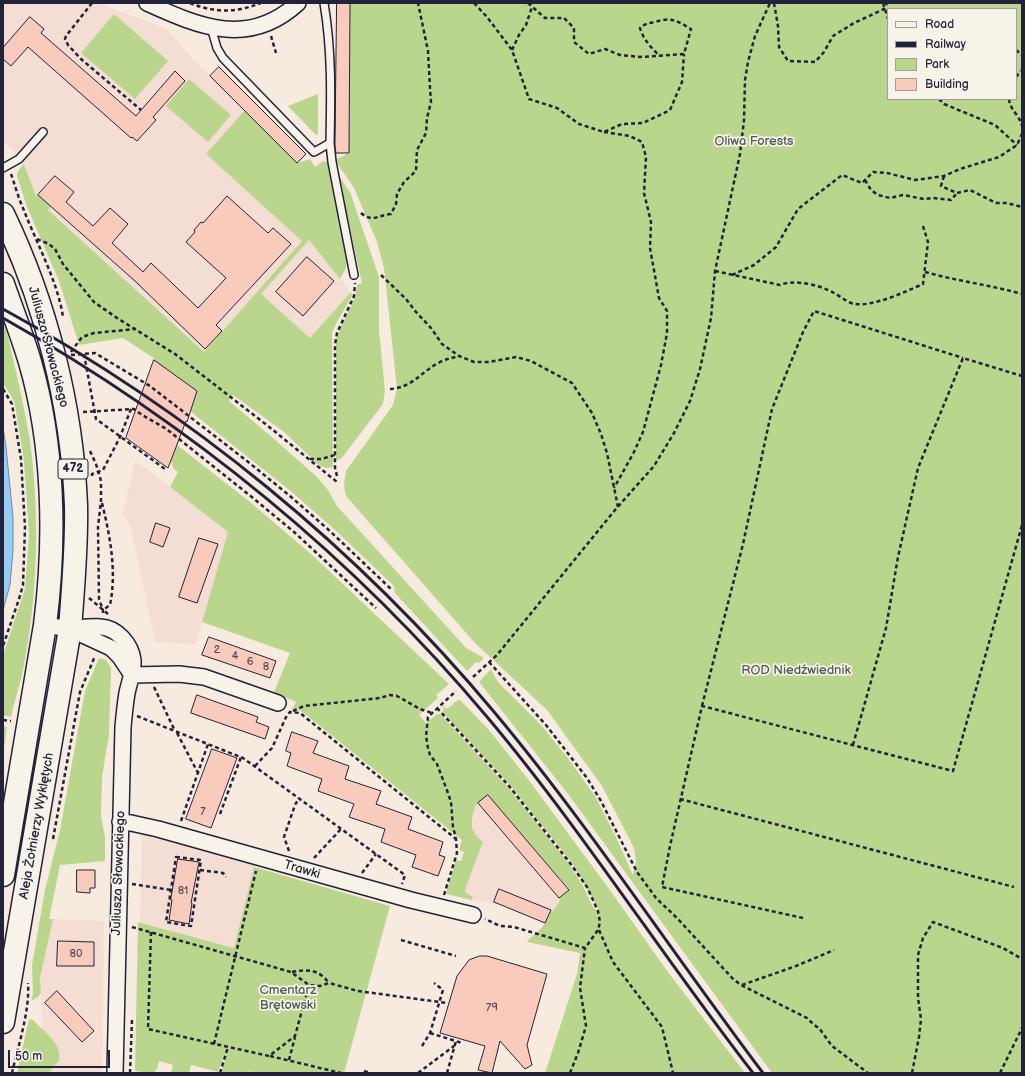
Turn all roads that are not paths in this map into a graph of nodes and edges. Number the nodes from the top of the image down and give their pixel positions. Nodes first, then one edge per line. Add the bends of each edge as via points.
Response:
1 (147, 3) edge
2 (298, 3) edge
3 (324, 3) edge
4 (211, 27) junction
5 (42, 132) dead end
6 (330, 143) junction
7 (3, 168) edge
8 (3, 214) edge
9 (354, 275) road end
10 (3, 284) edge
11 (45, 625) junction
12 (70, 629) junction
13 (132, 675) junction
14 (278, 703) dead end
15 (120, 822) junction
16 (3, 875) edge
17 (478, 916) road end
18 (3, 1022) edge
19 (115, 1073) edge

1 - 4 street
2 - 4 street via 286,14 251,28
3 - 6 lane via 332,75
4 - 6 lane via 222,58 314,152
5 - 7 lane via 19,159
6 - 9 lane
8 - 12 main road, Juliusza Słowackiego / 472 via 17,242 42,311 63,395 73,458 76,506 75,569
10 - 11 main road, Juliusza Słowackiego / 472 via 30,363 43,419 52,522
11 - 12 street
11 - 16 main road, Aleja Żołnierzy Wyklętych / 472
12 - 13 street via 111,648
12 - 18 main road, Aleja Żołnierzy Wyklętych / 472
13 - 14 street via 179,674 204,677
13 - 15 street, Juliusza Słowackiego via 124,719
15 - 17 street, Trawki via 158,829 411,900
15 - 19 street, Juliusza Słowackiego

